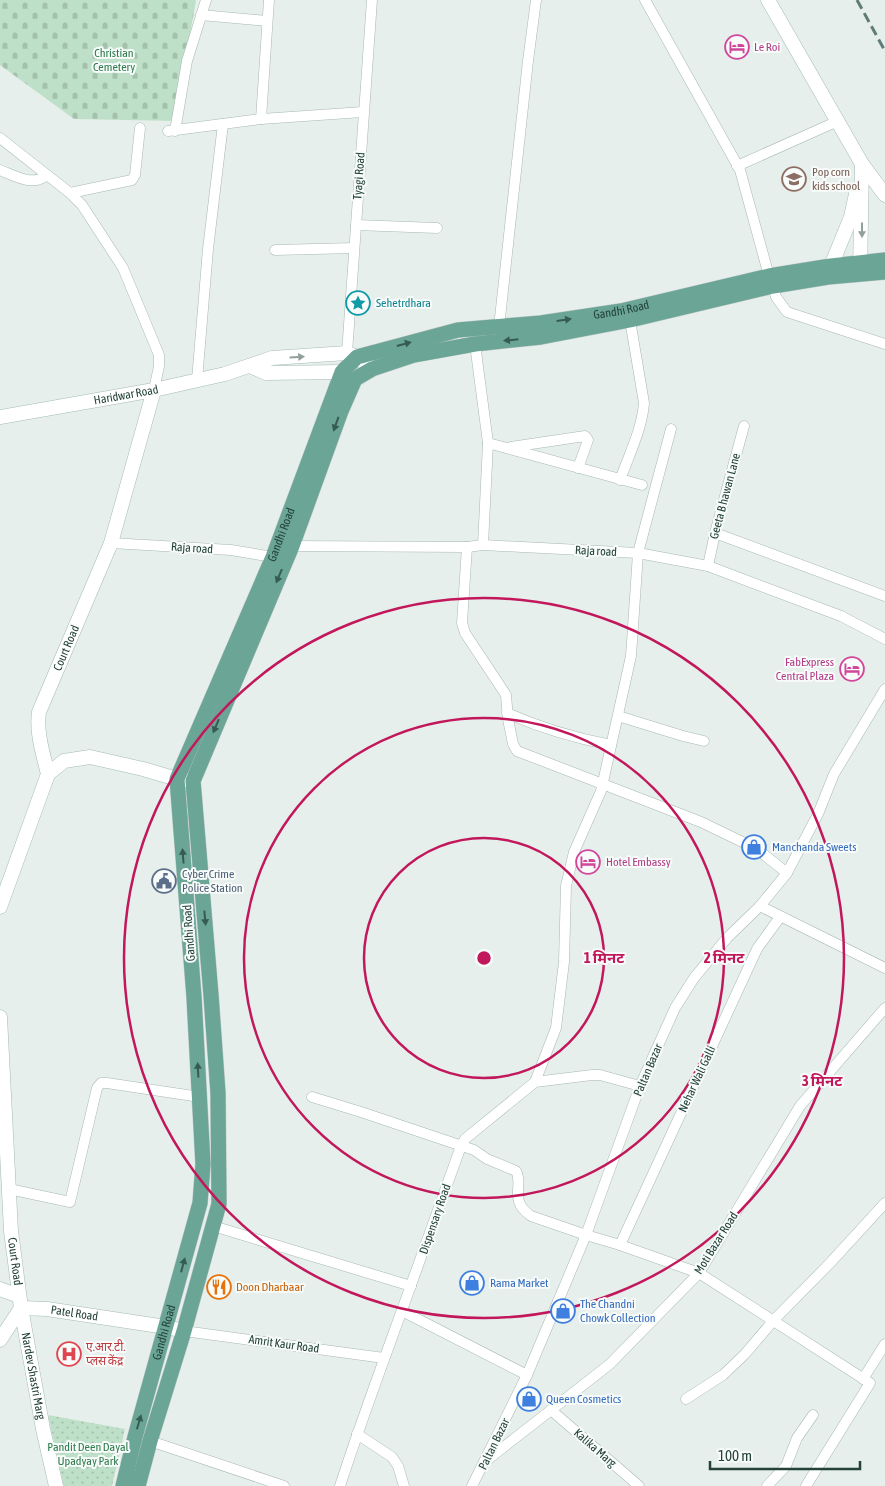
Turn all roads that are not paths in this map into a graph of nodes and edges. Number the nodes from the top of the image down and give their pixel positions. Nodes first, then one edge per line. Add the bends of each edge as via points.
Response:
1 (206, 0) edge
2 (269, 0) edge
3 (372, 0) edge
4 (536, 0) edge
5 (645, 0) edge
6 (768, 0) edge
7 (201, 15) junction
8 (268, 21) junction
9 (363, 112) junction
10 (261, 119) junction
11 (838, 121) junction
12 (223, 124) junction
13 (140, 128) dead end
14 (0, 138) edge
15 (862, 164) junction
16 (738, 166) junction
17 (0, 170) edge
18 (48, 175) junction
19 (70, 193) junction
20 (885, 194) edge
21 (356, 225) junction
22 (436, 228) dead end
23 (354, 248) junction
24 (275, 250) dead end
25 (885, 260) edge
26 (830, 266) junction
27 (861, 269) junction
28 (885, 272) edge
29 (771, 281) junction
30 (630, 320) junction
31 (499, 327) junction
32 (475, 344) junction
33 (885, 344) edge
34 (352, 355) junction
35 (250, 366) junction
36 (372, 369) junction
37 (349, 376) junction
38 (198, 380) junction
39 (154, 390) junction
40 (0, 417) edge
41 (744, 426) dead end
42 (671, 429) dead end
43 (488, 443) junction
44 (506, 448) junction
45 (578, 468) junction
46 (620, 480) junction
47 (642, 486) dead end
48 (715, 533) junction
49 (111, 543) junction
50 (483, 545) junction
51 (292, 546) junction
52 (466, 547) junction
53 (638, 553) junction
54 (273, 557) junction
55 (708, 566) junction
56 (885, 596) edge
57 (885, 640) edge
58 (885, 689) edge
59 (507, 713) junction
60 (618, 716) junction
61 (704, 741) dead end
62 (611, 745) junction
63 (48, 774) junction
64 (177, 779) junction
65 (193, 781) junction
66 (603, 784) junction
67 (787, 873) junction
68 (760, 906) junction
69 (0, 907) edge
70 (780, 917) junction
71 (885, 968) edge
72 (885, 1008) edge
73 (0, 1017) edge
74 (535, 1082) junction
75 (640, 1086) junction
76 (200, 1097) junction
77 (312, 1097) dead end
78 (461, 1146) junction
79 (9, 1189) junction
80 (885, 1203) edge
81 (213, 1226) junction
82 (586, 1235) junction
83 (620, 1245) junction
84 (699, 1273) junction
85 (411, 1286) junction
86 (0, 1289) edge
87 (20, 1302) junction
88 (402, 1310) junction
89 (773, 1321) junction
90 (166, 1327) junction
91 (184, 1331) junction
92 (0, 1340) edge
93 (885, 1344) edge
94 (384, 1358) junction
95 (527, 1376) junction
96 (864, 1379) junction
97 (686, 1399) dead end
98 (551, 1410) junction
99 (812, 1415) dead end
100 (357, 1434) junction
101 (150, 1441) junction
102 (485, 1462) junction
103 (628, 1482) edge
104 (56, 1486) edge
105 (123, 1486) edge
106 (138, 1486) edge
107 (284, 1486) edge
108 (340, 1486) edge
109 (404, 1486) edge
110 (472, 1486) edge
111 (639, 1486) edge
112 (767, 1486) edge
113 (806, 1486) edge

1 - 7 street
2 - 8 street
3 - 9 street, Tyagi Road
4 - 31 street
5 - 16 street
6 - 11 street
7 - 8 street
7 - 12 street via 172,131
8 - 10 street
9 - 10 street
9 - 21 street, Tyagi Road
10 - 12 street
11 - 15 street
11 - 16 street
12 - 38 street via 208,249
13 - 19 street via 132,180
14 - 18 street
15 - 20 street
15 - 26 street via 851,217
15 -> 27 street
16 - 29 street
17 - 18 street via 31,181
18 - 19 street
19 - 39 street via 82,205 123,268 159,355
21 - 22 street
21 - 23 street, Tyagi Road
23 - 24 street
23 - 34 street, Tyagi Road
25 - 27 main road, Gandhi Road
26 - 27 main road, Gandhi Road
26 - 29 main road, Gandhi Road
27 - 28 main road, Gandhi Road
27 - 29 main road, Gandhi Road via 828,277
29 - 30 main road, Gandhi Road
31 -> 29 main road, Gandhi Road via 621,312
29 - 33 street via 776,297 787,312
30 -> 32 main road, Gandhi Road via 541,337
30 - 46 street via 644,403 637,434
34 -> 31 main road, Gandhi Road via 458,330
32 - 36 main road, Gandhi Road via 414,355
32 - 43 street
35 -> 34 street, Haridwar Road via 272,358
34 - 36 street
34 - 37 main road
35 - 37 street via 266,373
35 - 38 street, Haridwar Road
36 - 37 main road, Gandhi Road
37 -> 51 main road, Gandhi Road via 341,411
37 - 54 main road, Gandhi Road
38 - 39 street, Haridwar Road
39 - 40 street, Haridwar Road
39 - 49 street, Court Road
41 - 48 street, Geeta B hawan Lane
42 - 53 street
43 - 44 street
43 - 50 street
44 - 45 street
44 - 45 street via 585,436 588,440
45 - 46 street
46 - 47 street
48 - 55 street, Geeta B hawan Lane
48 - 56 street
49 - 54 street, Raja road via 231,550
49 - 63 street, Court Road via 39,712 42,752
50 - 52 street, Raja road
50 - 53 street, Raja road
51 - 52 street, Raja road
51 -> 65 main road, Gandhi Road
52 - 59 street via 462,624 506,695
53 - 55 street, Raja road
53 - 60 street via 631,656
54 - 64 main road, Gandhi Road
55 - 57 street, Raja road via 842,616
58 - 67 street, Paltan Bazar via 834,774 818,814
59 - 62 street via 536,726
59 - 66 street via 513,744 518,751
60 - 61 street
60 - 62 street
62 - 66 street
63 - 64 street via 64,761 90,757
63 - 69 street
64 - 65 street
76 -> 64 main road, Gandhi Road
65 -> 81 main road, Gandhi Road via 218,1093 218,1204
66 - 67 street via 701,822 756,849
66 - 74 street via 574,852 566,886 564,962 556,1028
67 - 68 street, Paltan Bazar
68 - 70 street
68 - 75 street, Paltan Bazar via 727,938 694,978 675,1008
70 - 71 street
70 - 83 street, Nehar Wali Galli via 757,950
72 - 84 street, Moti Bazar Road via 800,1106
73 - 79 street, Court Road
74 - 75 street via 600,1075
74 - 78 street, Dispensary Road via 469,1134
75 - 82 street, Paltan Bazar
76 - 79 street via 101,1083 97,1088 70,1202
90 -> 76 main road, Gandhi Road via 200,1203 203,1164
77 - 78 street
78 - 82 street via 516,1171 517,1193 525,1212
78 - 85 street, Dispensary Road
79 - 87 street, Court Road
80 - 89 street
81 - 85 street
81 - 91 main road, Gandhi Road
82 - 83 street
82 - 95 street, Paltan Bazar
83 - 84 street
84 - 89 street
84 - 98 street, Moti Bazar Road via 610,1364
85 - 88 street, Dispensary Road
86 - 87 street, Patel Road
87 - 90 street, Patel Road
87 - 92 street
87 - 104 street, Nardev Shastri Marg
88 - 94 street, Dispensary Road
88 - 95 street
89 - 96 street
89 - 97 street via 723,1375
90 - 91 street, Patel Road
105 -> 90 main road, Gandhi Road
91 - 94 street, Amrit Kaur Road
91 - 101 main road, Gandhi Road
93 - 96 street
94 - 100 street, Dispensary Road
95 - 102 street, Paltan Bazar
96 - 113 street via 870,1383
98 - 102 street, Moti Bazar Road
98 - 103 street, Kalika Marg
99 - 112 street via 797,1438 786,1466
100 - 108 street, Dispensary Road
100 - 109 street via 396,1461
101 - 106 main road, Gandhi Road
101 - 107 street
102 - 110 street, Paltan Bazar
103 - 111 street, Kalika Marg

